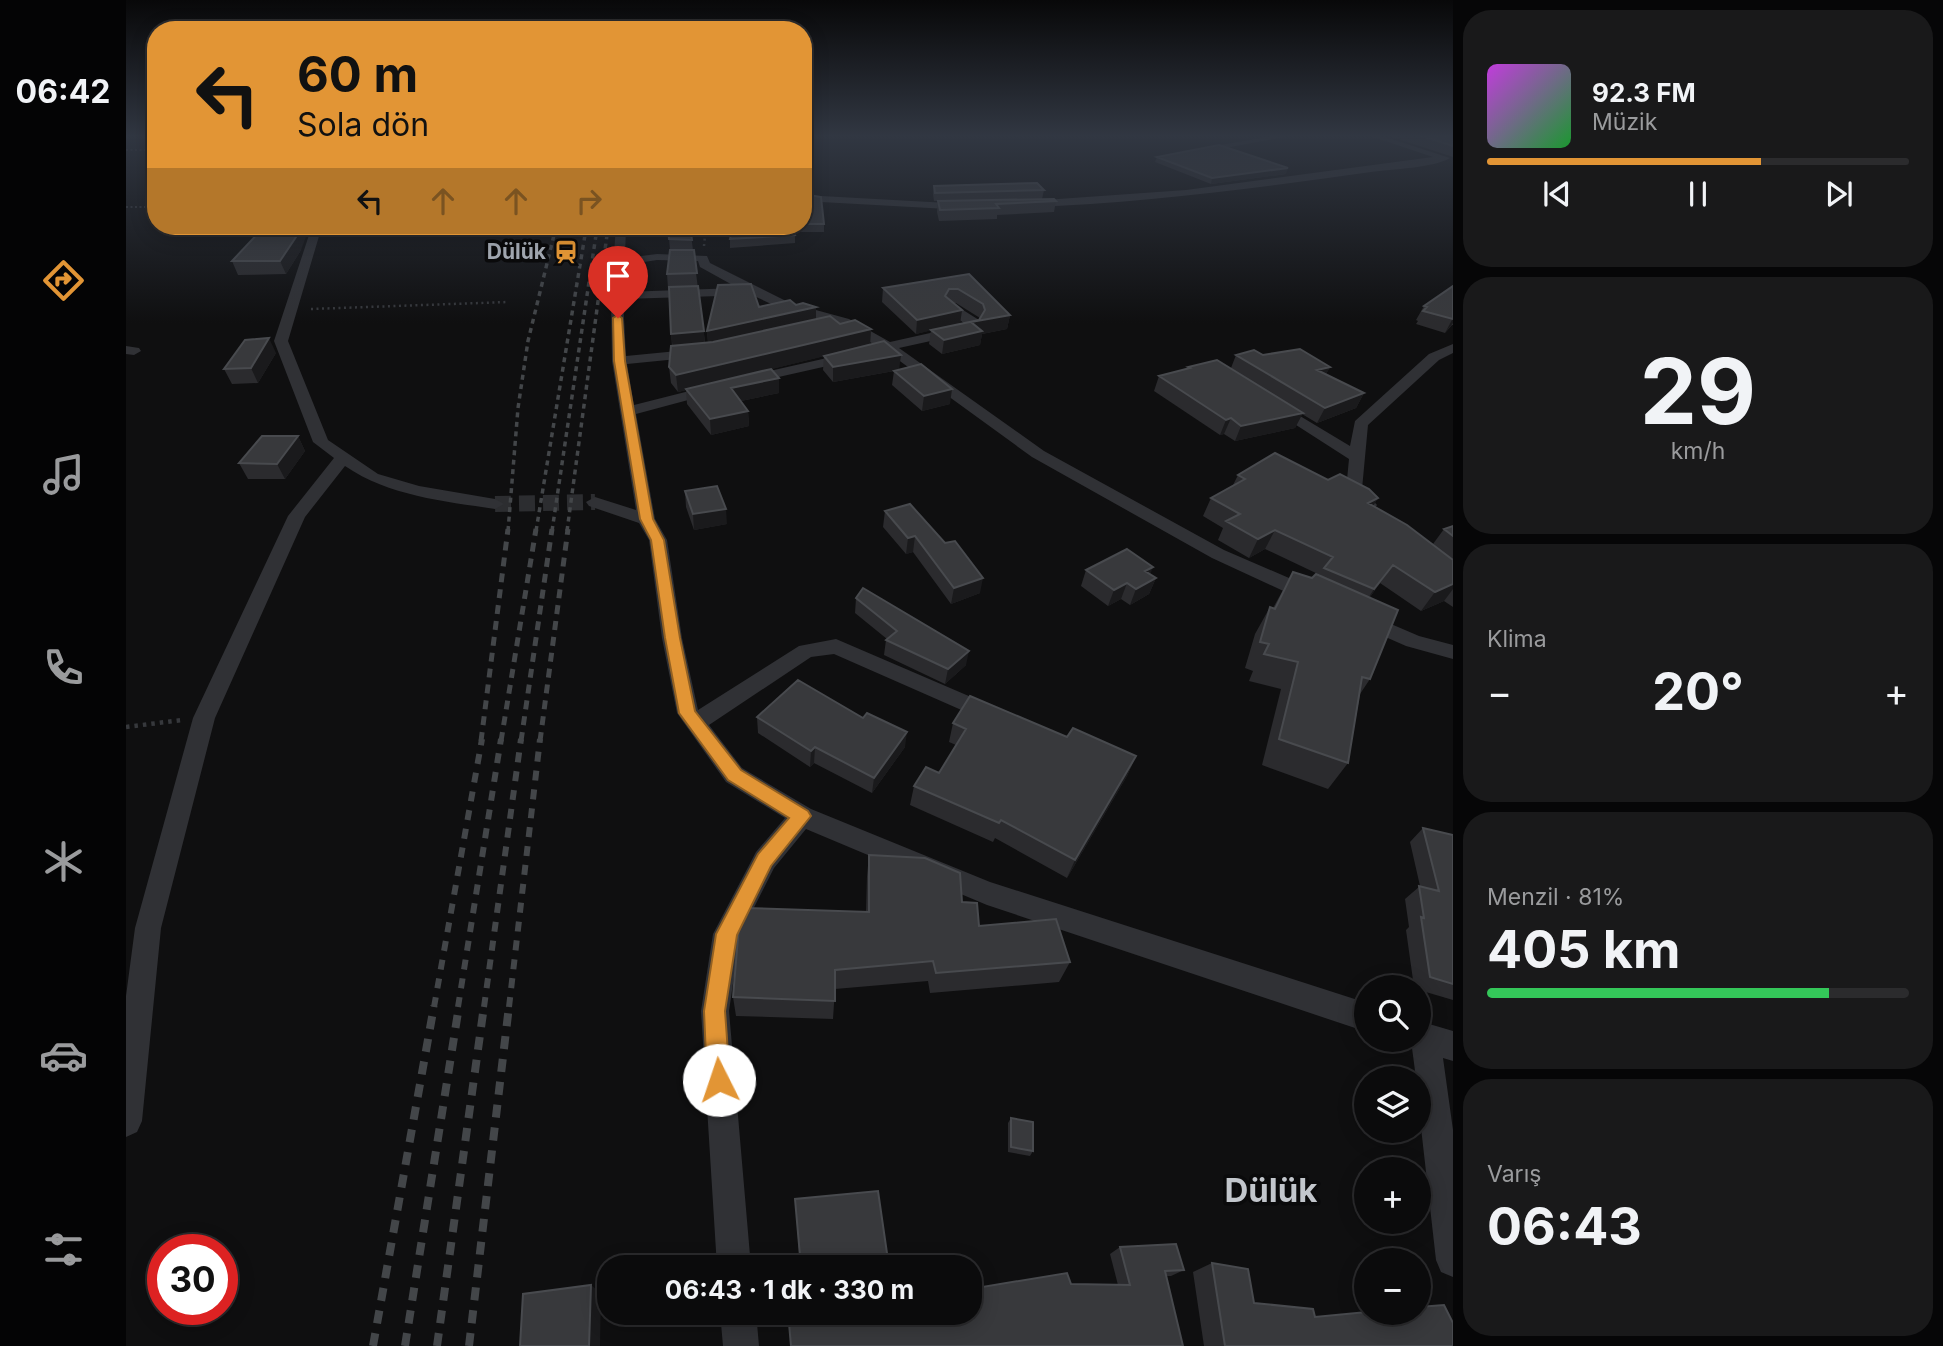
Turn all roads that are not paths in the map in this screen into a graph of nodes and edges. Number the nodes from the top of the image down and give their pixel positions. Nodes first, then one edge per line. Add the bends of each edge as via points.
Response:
1 (1148, 198) edge
2 (812, 199) edge
3 (1014, 205) edge
4 (976, 207) edge
5 (314, 235) edge
6 (620, 235) edge
7 (618, 262) junction
8 (754, 291) junction
9 (617, 296) junction
10 (951, 307) edge
11 (844, 322) junction
12 (818, 328) edge
13 (888, 347) junction
14 (1453, 348) edge
15 (714, 351) edge
16 (619, 361) junction
17 (1264, 400) edge
18 (629, 411) junction
19 (344, 457) junction
20 (1357, 457) junction
21 (595, 502) tunnel mouth
22 (495, 504) tunnel mouth
23 (1376, 514) edge
24 (646, 519) junction
25 (1328, 603) edge
26 (1352, 614) edge
27 (1453, 652) edge
28 (1007, 722) edge
29 (695, 723) junction
30 (802, 816) junction
31 (1354, 1014) edge
32 (1433, 1040) edge
33 (126, 1121) edge
34 (733, 1255) edge
35 (1453, 1260) edge
36 (739, 1325) edge
37 (741, 1346) edge

1 - 3 street
2 - 4 street
5 - 19 street via 281,341 321,442
6 - 7 street
7 - 8 street via 703,258 704,265
7 - 9 street
8 - 9 street
8 - 11 street via 786,306
9 - 16 street
10 - 13 street via 974,323 971,328
11 - 12 street
11 - 13 street
13 - 18 street
13 - 25 street via 1038,454 1218,554
14 - 20 street via 1434,357 1360,424
15 - 16 street
16 - 18 street
17 - 20 street
18 - 24 street
19 - 22 street via 372,477 416,491
19 - 33 street via 297,516 204,718 148,928
20 - 23 street via 1354,489
21 - 24 street
24 - 29 street via 658,540 685,700
26 - 27 street
28 - 29 street via 836,646 806,651
29 - 30 street via 734,775
30 - 31 street via 987,893
30 - 34 street via 765,860 727,934 715,1011
32 - 35 street
36 - 37 street

